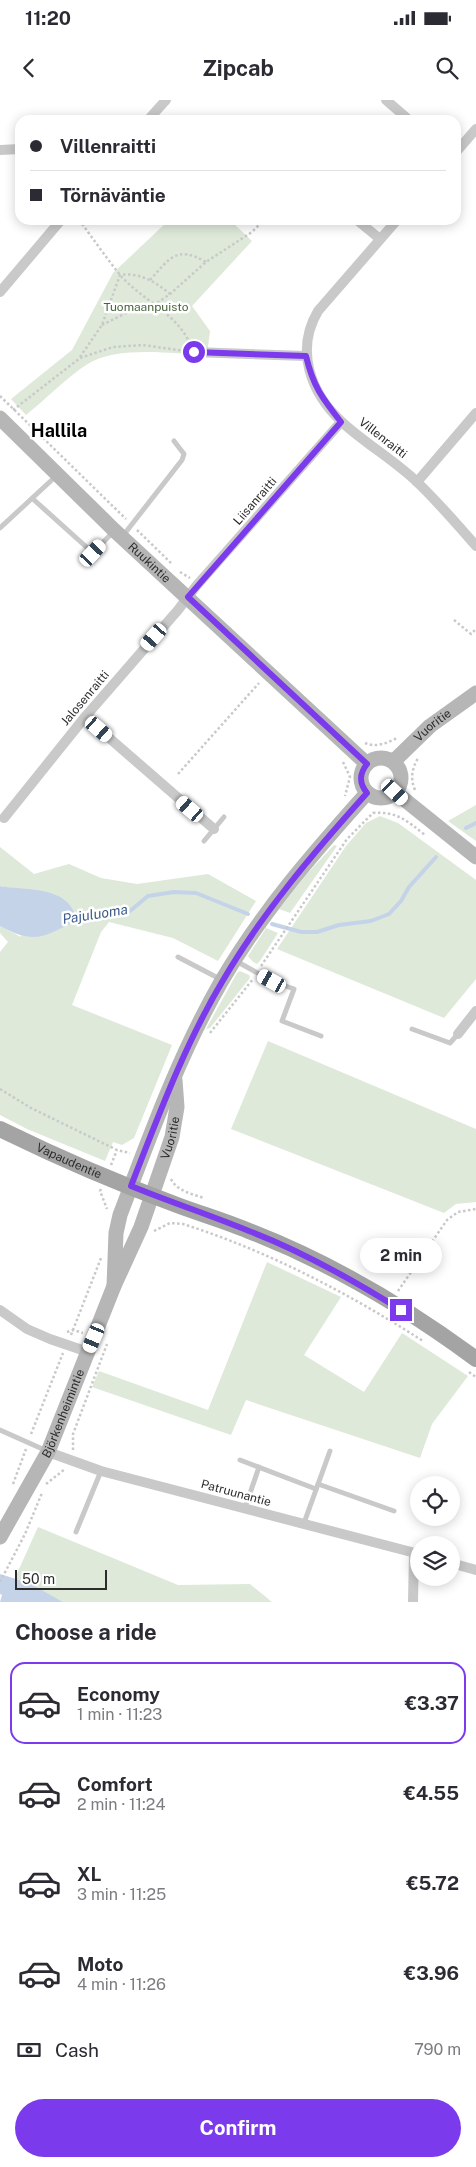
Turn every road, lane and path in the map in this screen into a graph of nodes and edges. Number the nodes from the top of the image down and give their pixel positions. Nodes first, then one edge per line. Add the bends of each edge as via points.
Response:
1 (166, 100) edge
2 (386, 100) edge
3 (152, 115) edge
4 (403, 115) edge
5 (476, 129) edge
6 (461, 146) edge
7 (15, 149) edge
8 (0, 150) edge
9 (57, 225) edge
10 (83, 225) edge
11 (259, 225) edge
12 (362, 225) edge
13 (393, 225) edge
14 (380, 239) junction
15 (206, 262) junction
16 (120, 275) junction
17 (150, 280) junction
18 (0, 292) edge
19 (170, 294) junction
20 (154, 305) junction
21 (102, 325) junction
22 (194, 352) junction
23 (306, 356) junction
24 (80, 358) junction
25 (476, 413) edge
26 (7, 414) edge
27 (341, 422) junction
28 (174, 441) dead end
29 (58, 474) junction
30 (417, 482) junction
31 (33, 499) junction
32 (0, 528) edge
33 (118, 534) junction
34 (476, 546) edge
35 (188, 597) junction
36 (454, 620) dead end
37 (476, 629) edge
38 (254, 678) dead end
39 (259, 683) junction
40 (266, 689) dead end
41 (476, 693) edge
42 (84, 717) junction
43 (419, 756) dead end
44 (341, 758) dead end
45 (393, 762) junction
46 (367, 764) junction
47 (178, 774) dead end
48 (395, 792) junction
49 (367, 793) junction
50 (417, 793) dead end
51 (343, 801) dead end
52 (224, 817) dead end
53 (4, 818) dead end
54 (214, 829) junction
55 (204, 841) dead end
56 (432, 841) dead end
57 (476, 857) edge
58 (178, 957) dead end
59 (236, 960) junction
60 (257, 972) junction
61 (222, 980) junction
62 (476, 1011) edge
63 (412, 1029) dead end
64 (458, 1034) joint
65 (321, 1036) dead end
66 (207, 1039) dead end
67 (174, 1079) junction
68 (0, 1089) edge
69 (0, 1129) edge
70 (134, 1147) dead end
71 (117, 1150) dead end
72 (129, 1153) dead end
73 (141, 1190) junction
74 (476, 1209) edge
75 (150, 1236) dead end
76 (114, 1286) junction
77 (391, 1304) junction
78 (0, 1310) edge
79 (65, 1333) dead end
80 (427, 1344) dead end
81 (91, 1345) junction
82 (472, 1365) edge
83 (476, 1377) edge
84 (0, 1430) edge
85 (330, 1451) dead end
86 (48, 1452) junction
87 (70, 1460) junction
88 (240, 1460) dead end
89 (259, 1467) junction
90 (101, 1471) junction
91 (317, 1486) junction
92 (244, 1509) junction
93 (394, 1511) dead end
94 (304, 1524) junction
95 (76, 1532) dead end
96 (0, 1537) edge
97 (410, 1551) edge
98 (460, 1566) edge
99 (476, 1570) edge
100 (0, 1582) edge
101 (414, 1586) edge
102 (413, 1602) edge

1 - 3 street
2 - 4 street
5 - 6 street
7 - 8 street
9 - 18 street
10 - 16 path
11 - 15 path
12 - 14 street
13 - 14 street
14 - 23 street via 318,311 310,325
15 - 17 path via 192,254 180,254 170,259
15 - 19 path
16 - 17 path via 132,274
16 - 20 path
16 - 21 path
17 - 19 path
19 - 20 path
20 - 21 path via 130,311
20 - 22 path via 186,335
21 - 24 path
22 - 23 street
22 - 24 path via 144,345 113,348
23 - 27 street, Villenraitti via 322,397
24 - 26 path
25 - 30 street
26 - 29 street, Ruukintie
27 - 30 street, Villenraitti
27 - 35 street, Liisanraitti
28 - 33 lane via 184,454 182,460
29 - 31 lane
29 - 33 street, Ruukintie
30 - 34 street, Villenraitti
31 - 32 lane
31 - 33 lane via 93,553
33 - 35 street, Ruukintie
35 - 42 street, Jalosenraitti
35 - 46 street, Ruukintie
36 - 37 path via 471,634
38 - 39 path
39 - 40 path
39 - 47 path
41 - 45 street, Vuoritie via 430,726
42 - 53 street, Jalosenraitti
42 - 54 street
43 - 50 path via 412,777
44 - 51 path via 350,777
45 - 46 street via 382,758
45 - 48 street via 401,780
46 - 49 street via 361,776
48 - 49 street via 378,798
48 - 57 street
49 - 59 street, Vuoritie via 286,888
52 - 54 lane
54 - 55 lane
56 - 60 path via 402,817 387,812 373,813 346,839
58 - 61 lane
59 - 60 lane
59 - 61 street, Vuoritie
60 - 65 lane via 294,989 282,1021
60 - 66 path
61 - 67 street, Vuoritie
62 - 64 street
63 - 64 lane via 450,1043
67 - 73 street, Vuoritie
67 - 73 street, Vuoritie via 177,1107 172,1137
68 - 71 path via 31,1108
69 - 73 main road, Vapaudentie
70 - 72 path
73 - 76 street, Björkenheimintie via 140,1230
73 - 76 street, Björkenheimintie via 120,1215
73 - 77 main road, Vapaudentie via 301,1254
74 - 77 path via 458,1212 447,1220
75 - 80 path via 154,1230 170,1223 191,1227 242,1246 355,1299
76 - 81 street, Björkenheimintie
77 - 82 main road, Vapaudentie
78 - 81 street via 27,1329 50,1339
79 - 81 path via 73,1330
81 - 86 street, Björkenheimintie
81 - 87 path via 107,1344 73,1434 74,1449
82 - 83 path
84 - 86 lane
85 - 91 lane
86 - 87 street, Patruunantie
86 - 96 street, Björkenheimintie
87 - 90 street, Patruunantie
87 - 100 path via 65,1469 47,1483
88 - 89 lane
89 - 91 lane
89 - 92 lane
90 - 92 street, Patruunantie
90 - 95 lane
91 - 93 lane
91 - 94 lane
92 - 94 street, Patruunantie
94 - 97 street, Patruunantie
98 - 99 street
101 - 102 street

